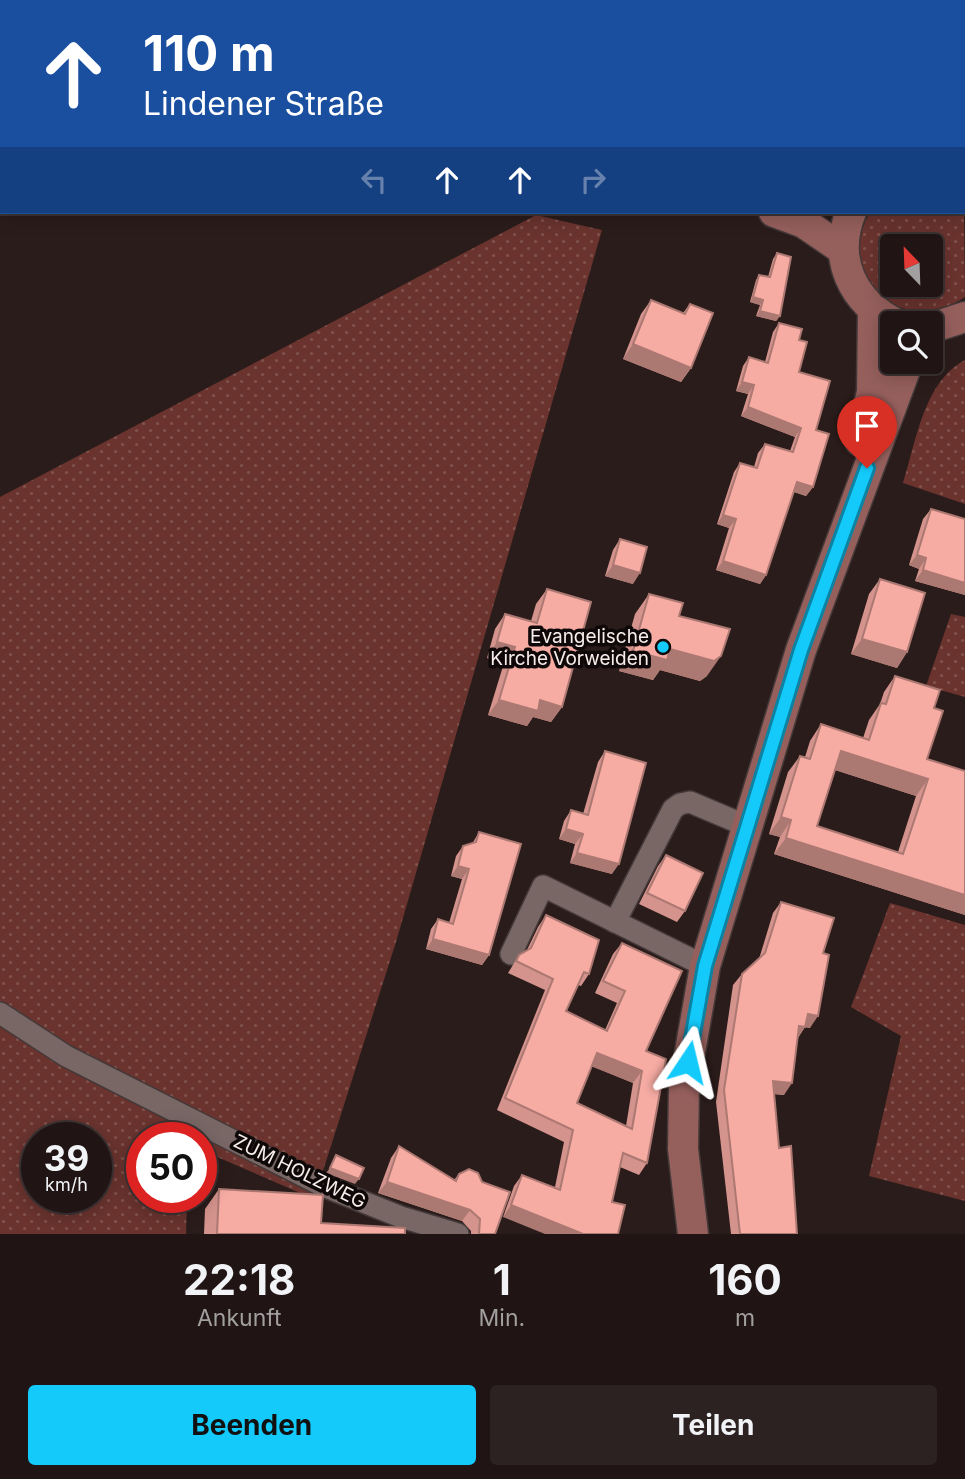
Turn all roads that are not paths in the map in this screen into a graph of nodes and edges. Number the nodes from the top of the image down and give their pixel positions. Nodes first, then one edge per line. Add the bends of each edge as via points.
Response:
1 (779, 214) edge
2 (850, 214) edge
3 (842, 249) junction
4 (880, 313) edge
5 (965, 317) edge
6 (943, 324) edge
7 (880, 346) edge
8 (903, 374) edge
9 (832, 561) junction
10 (749, 827) junction
11 (615, 922) junction
12 (511, 954) dead end
13 (705, 966) junction
14 (0, 1013) edge
15 (458, 1234) edge
16 (693, 1234) edge

1 - 3 main road via 804,223
2 - 3 main road
3 - 4 main road via 846,272 857,293
5 - 6 main road
7 - 9 main road
8 - 9 main road
9 - 10 main road
10 - 11 street via 690,802 680,804 673,809
10 - 13 main road
11 - 12 street via 543,886
11 - 13 street
13 - 16 main road via 684,1086 683,1149
14 - 15 street, ZUM HOLZWEG via 66,1056 321,1185

